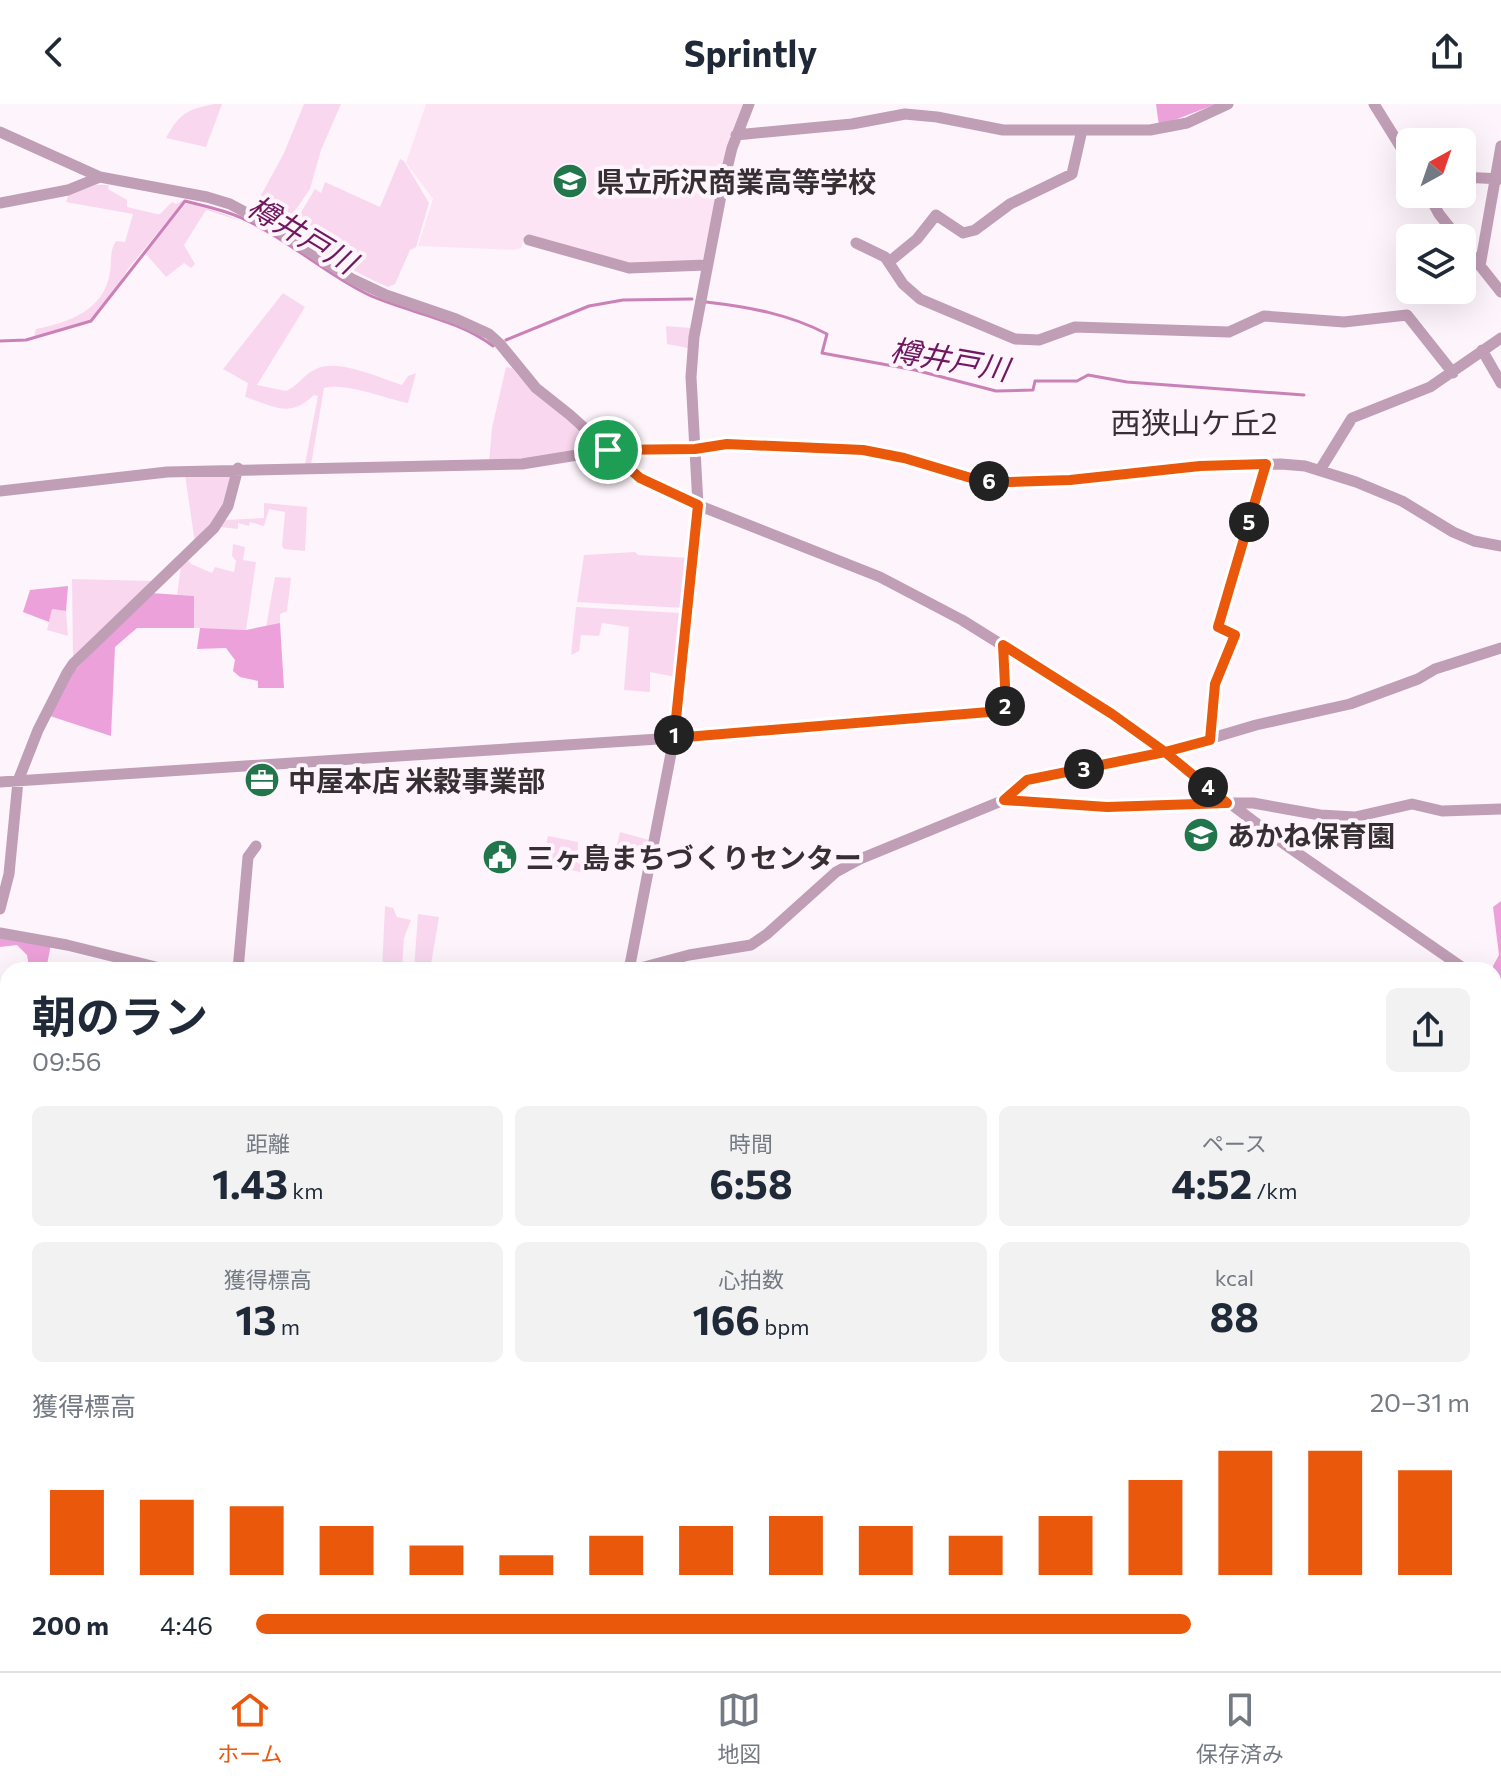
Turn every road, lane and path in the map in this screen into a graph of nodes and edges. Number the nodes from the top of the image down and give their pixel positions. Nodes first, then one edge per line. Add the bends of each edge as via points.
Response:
1 (749, 104) edge
2 (1228, 104) edge
3 (1374, 104) edge
4 (1082, 130) junction
5 (0, 132) edge
6 (736, 135) junction
7 (1396, 139) edge
8 (1501, 146) edge
9 (100, 177) junction
10 (1476, 178) edge
11 (1498, 179) edge
12 (0, 203) edge
13 (529, 240) dead end
14 (856, 243) dead end
15 (1476, 261) edge
16 (889, 262) junction
17 (706, 265) junction
18 (1480, 266) junction
19 (1501, 292) edge
20 (1501, 338) edge
21 (1482, 350) junction
22 (1453, 373) junction
23 (1501, 383) edge
24 (695, 449) junction
25 (608, 450) junction
26 (1266, 464) junction
27 (238, 468) junction
28 (1320, 470) junction
29 (0, 491) edge
30 (698, 505) junction
31 (1501, 546) edge
32 (1003, 645) junction
33 (1501, 648) edge
34 (674, 738) junction
35 (1210, 740) junction
36 (1165, 752) junction
37 (18, 781) junction
38 (0, 782) edge
39 (1004, 800) junction
40 (1227, 803) junction
41 (1501, 809) edge
42 (256, 846) dead end
43 (0, 909) edge
44 (0, 933) edge
45 (136, 962) edge
46 (239, 962) edge
47 (632, 962) edge
48 (662, 962) edge
49 (1455, 962) edge

1 - 6 street
2 - 4 street via 1187,123 1150,130
3 - 7 street
4 - 6 street via 1003,130 905,114
4 - 16 street via 1072,174 1010,204 975,230 963,233 936,215
5 - 9 street
6 - 17 street
8 - 11 street
9 - 12 street via 68,190
9 - 25 street via 230,204 352,279 489,334 525,379
10 - 11 street
11 - 18 street
13 - 17 street via 629,268
14 - 16 street
15 - 18 street
16 - 22 street via 920,299 1015,339 1039,340 1075,327 1229,332 1264,316 1344,322 1407,315
17 - 24 street via 691,377
18 - 19 street
20 - 21 street
21 - 22 street
21 - 23 street
22 - 28 street via 1352,418
24 - 25 street
24 - 26 street via 727,444 863,450 971,478 1009,482
24 - 30 street
25 - 27 street via 522,464
25 - 30 street via 640,478
26 - 28 street
26 - 35 street via 1218,627 1235,635 1215,684
27 - 29 street
27 - 37 street via 228,506 214,528 73,664
28 - 31 street via 1393,497 1474,541
30 - 32 street via 880,577
30 - 34 street
32 - 34 street via 1005,710
32 - 36 street
33 - 35 street via 1350,704
34 - 37 street
34 - 47 street
35 - 36 street
36 - 39 street via 1027,780
36 - 40 street
37 - 38 street
37 - 43 street via 9,874
39 - 40 street via 1107,807
39 - 48 street via 860,859 818,886 751,945
40 - 41 street via 1355,817 1412,804 1442,811
40 - 49 street
42 - 46 street via 248,857
44 - 45 street

